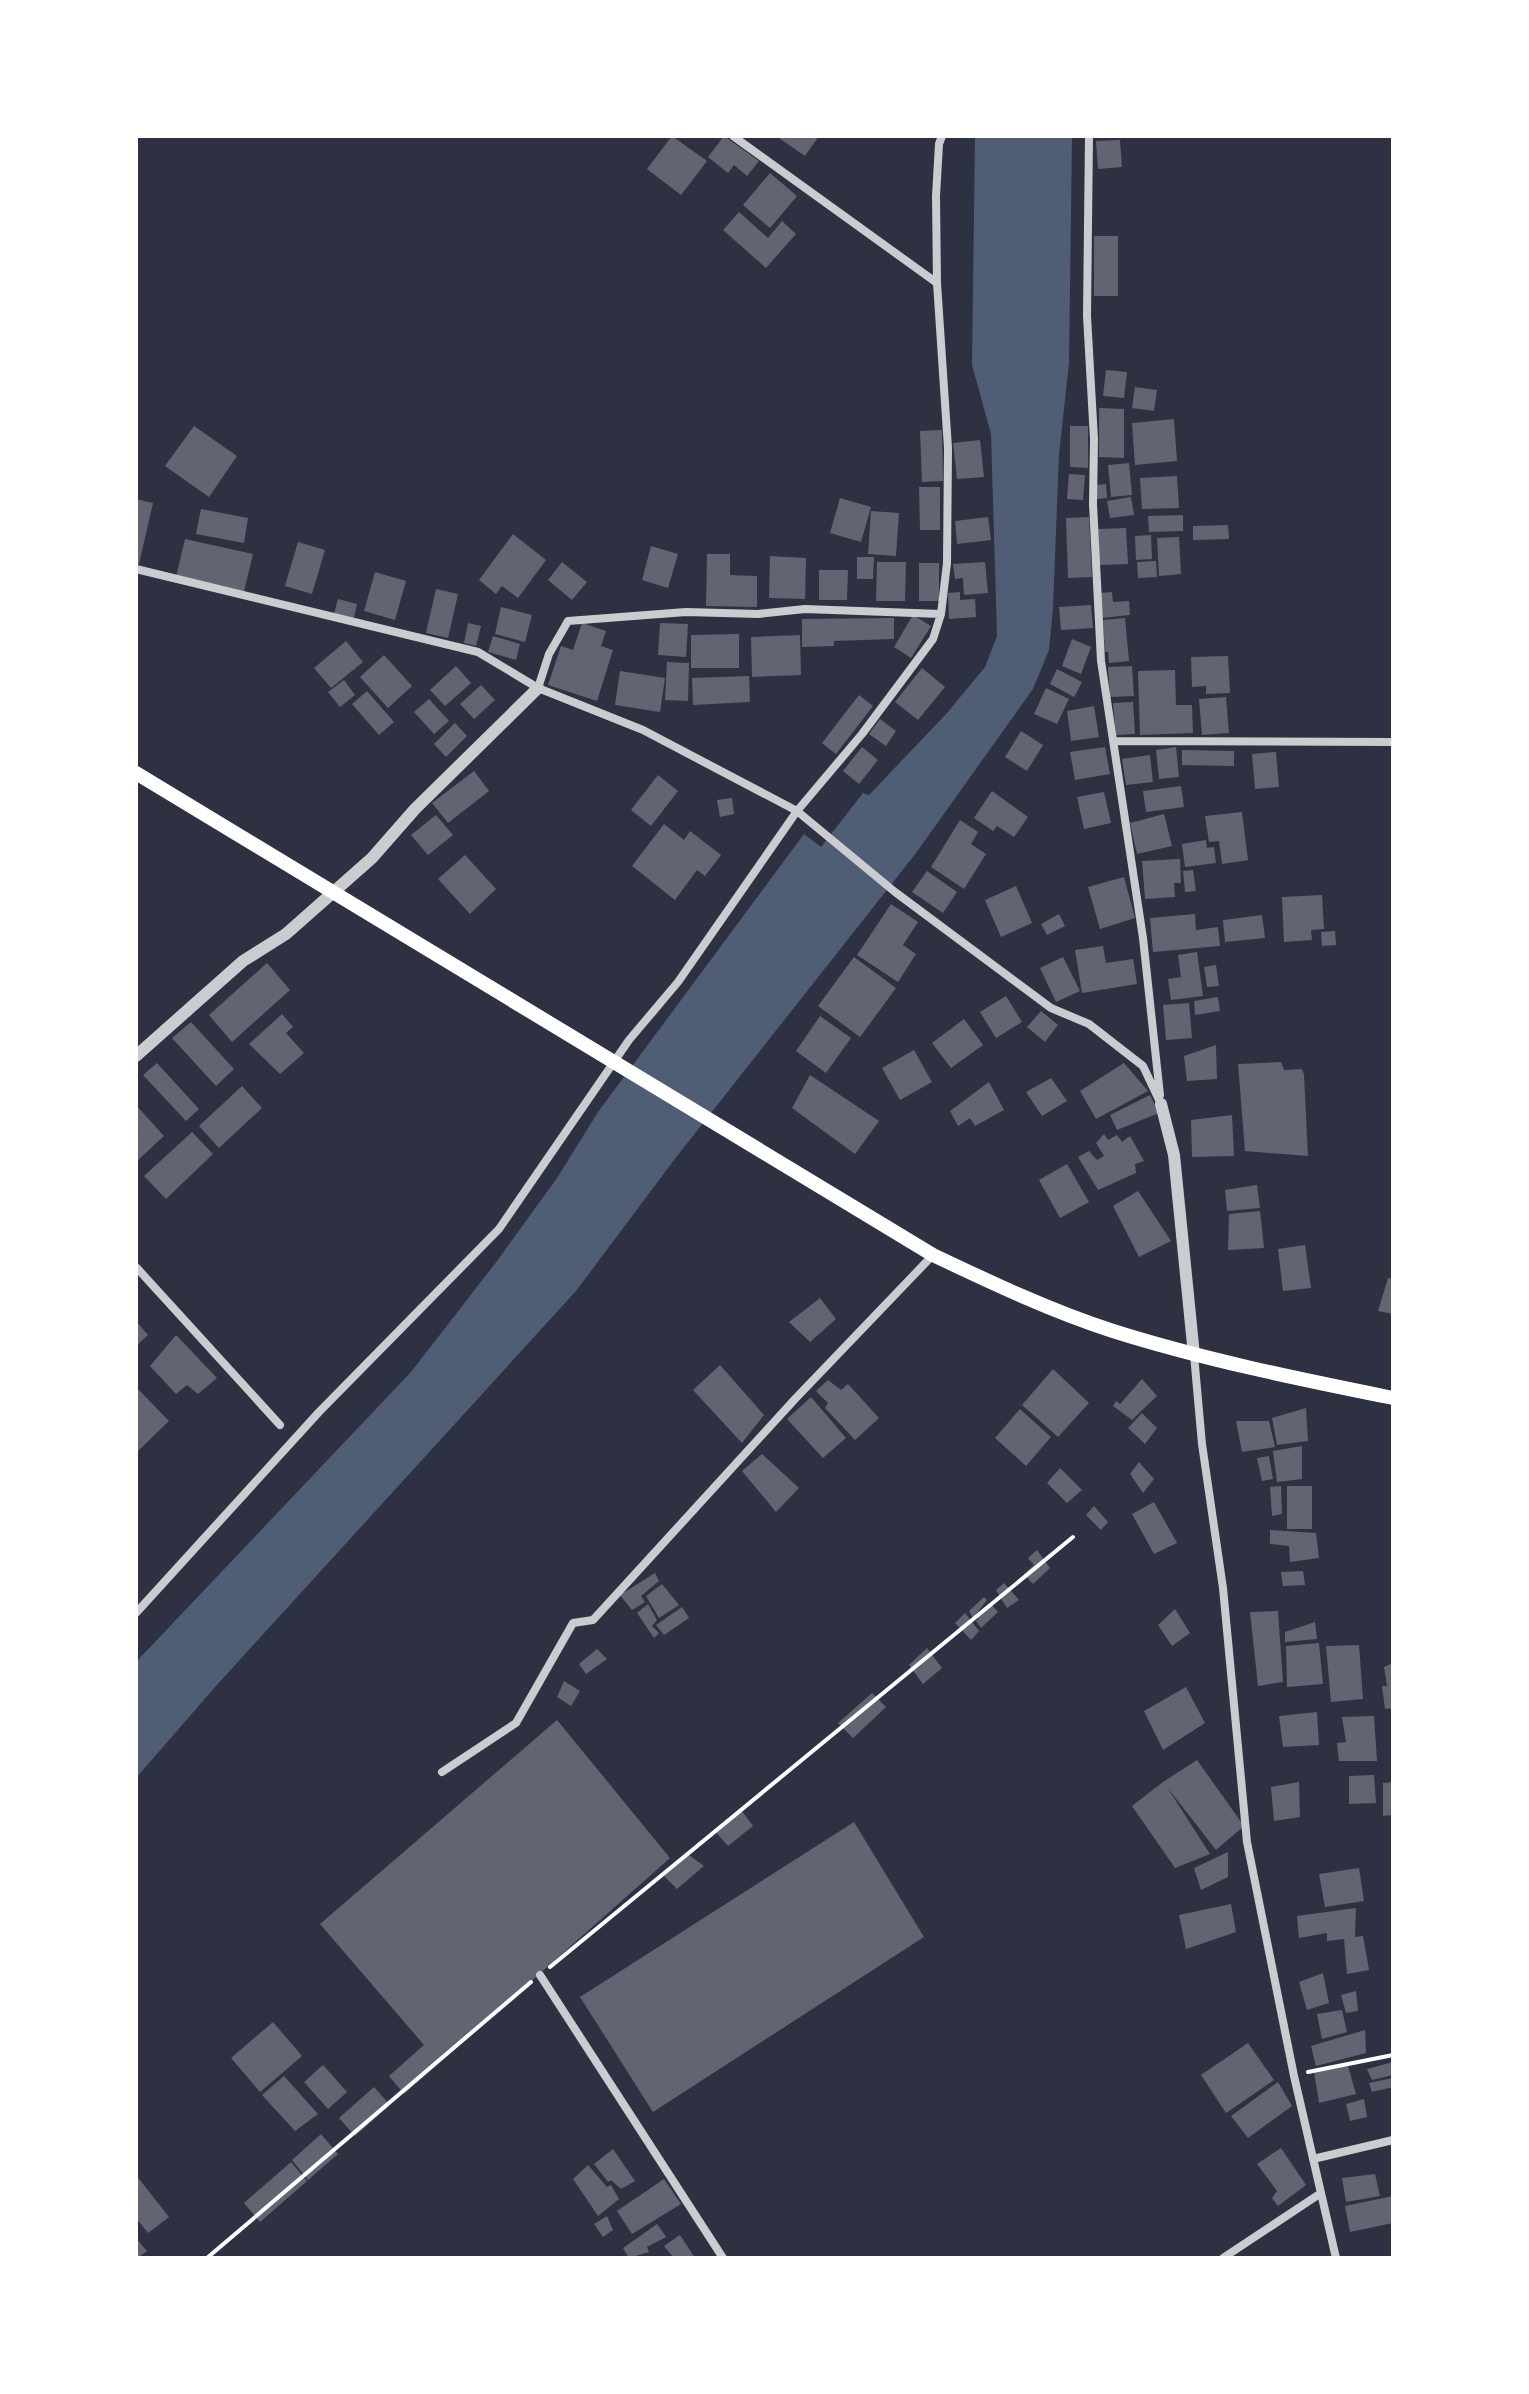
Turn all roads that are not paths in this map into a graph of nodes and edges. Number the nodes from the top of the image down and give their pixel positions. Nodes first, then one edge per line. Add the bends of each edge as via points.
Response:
1 (733, 136) edge
2 (942, 136) edge
3 (1089, 136) edge
4 (937, 283) junction
5 (136, 569) edge
6 (941, 614) junction
7 (538, 688) junction
8 (1113, 741) junction
9 (1393, 742) edge
10 (136, 773) edge
11 (797, 811) junction
12 (332, 891) junction
13 (136, 1056) edge
14 (617, 1063) junction
15 (1161, 1104) junction
16 (933, 1255) junction
17 (136, 1267) edge
18 (1194, 1355) junction
19 (1393, 1398) edge
20 (280, 1425) dead end
21 (136, 1613) edge
22 (442, 1772) dead end
23 (540, 1975) road end
24 (1393, 2140) edge
25 (1313, 2159) junction
26 (1321, 2193) junction
27 (723, 2258) edge
28 (1223, 2258) edge
29 (1336, 2258) edge

1 - 4 street
2 - 4 street
3 - 8 street via 1093,519 1101,661
4 - 6 street via 948,448
5 - 7 street via 478,652
6 - 7 street via 805,609 568,621
6 - 11 street via 933,639
7 - 11 street via 643,730
7 - 12 street via 372,858
8 - 9 street
8 - 15 street
10 - 12 main road
11 - 14 street
11 - 15 street via 1051,1008 1089,1024 1143,1066
12 - 13 street
12 - 14 main road
14 - 16 main road
14 - 21 street via 499,1229 319,1412
15 - 18 street via 1174,1155
16 - 18 main road via 1025,1298
16 - 22 street via 593,1620 573,1623 516,1723
17 - 20 street
18 - 19 main road
18 - 25 street via 1247,1842
23 - 27 street
24 - 25 street
25 - 26 street
26 - 28 street
26 - 29 street

